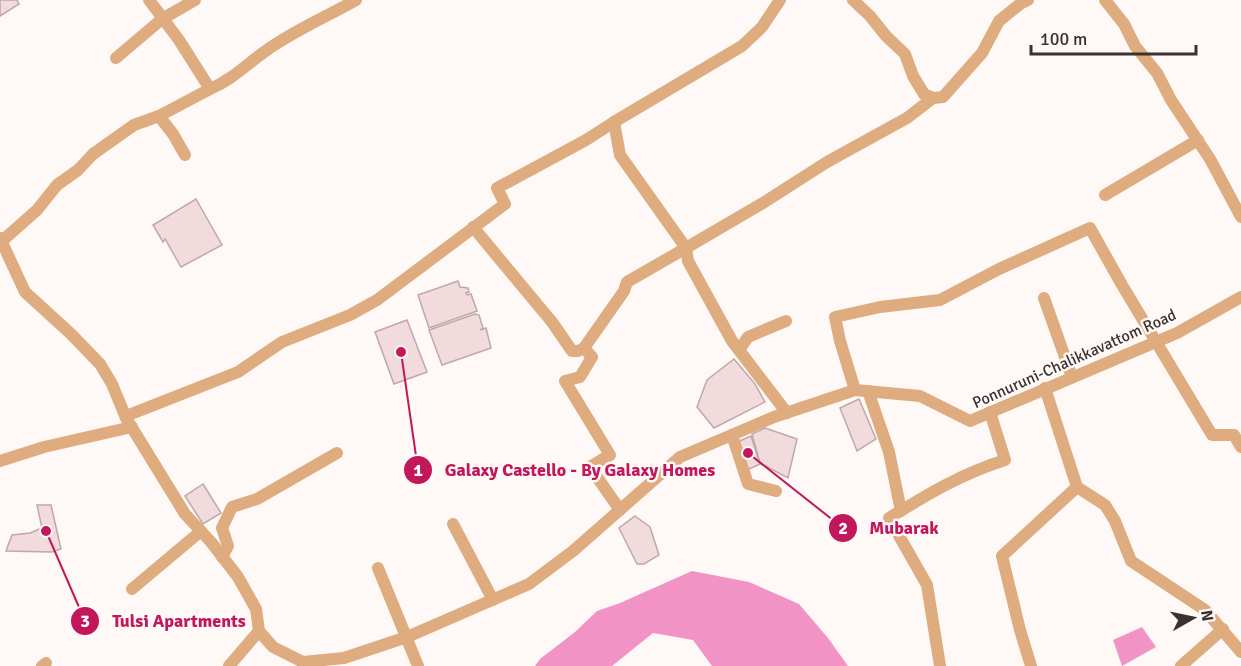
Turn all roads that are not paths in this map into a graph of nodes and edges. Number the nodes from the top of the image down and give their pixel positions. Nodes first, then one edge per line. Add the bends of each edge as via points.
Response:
1 (149, 0) edge
2 (195, 0) edge
3 (356, 0) edge
4 (780, 0) edge
5 (853, 0) edge
6 (1028, 0) edge
7 (1105, 0) edge
8 (162, 19) junction
9 (116, 58) dead end
10 (210, 89) junction
11 (933, 98) junction
12 (159, 116) junction
13 (614, 122) junction
14 (1198, 140) junction
15 (185, 155) dead end
16 (1105, 195) dead end
17 (1241, 217) edge
18 (473, 227) junction
19 (1, 239) edge
20 (686, 248) junction
21 (1241, 297) edge
22 (1044, 298) dead end
23 (786, 321) dead end
24 (1156, 341) junction
25 (584, 348) junction
26 (739, 350) junction
27 (1072, 377) junction
28 (1045, 388) junction
29 (855, 390) junction
30 (868, 391) junction
31 (990, 412) junction
32 (787, 413) junction
33 (129, 422) junction
34 (732, 435) junction
35 (1241, 447) edge
36 (337, 453) dead end
37 (0, 461) edge
38 (1077, 487) junction
39 (776, 491) dead end
40 (620, 510) junction
41 (901, 511) junction
42 (453, 524) dead end
43 (201, 531) junction
44 (222, 557) junction
45 (378, 568) dead end
46 (132, 589) dead end
47 (493, 600) junction
48 (1223, 629) junction
49 (259, 631) junction
50 (407, 637) junction
51 (1241, 652) edge
52 (240, 653) junction
53 (228, 666) edge
54 (246, 666) edge
55 (418, 666) edge
56 (940, 666) edge
57 (1031, 666) edge
58 (1181, 666) edge

1 - 8 street
2 - 8 street
3 - 10 street via 301,28 228,81
4 - 13 street via 762,27 742,46
5 - 11 street via 905,54 924,94
6 - 11 street via 999,21 982,53 942,97
7 - 14 street
8 - 9 street
8 - 10 street
10 - 12 street
11 - 20 street via 907,118
12 - 15 street
12 - 19 street via 134,125 93,154 57,185 37,210
13 - 18 street via 497,188 505,204
13 - 20 street via 620,155
14 - 16 street
14 - 17 street
18 - 25 street via 572,351
18 - 33 street via 377,300 282,342 238,372
19 - 33 street via 25,292 100,364
20 - 25 street via 627,282
20 - 26 street via 698,281
21 - 24 street, Ponnuruni-Chalikkavattom Road
22 - 27 street
23 - 26 street via 748,337
24 - 27 street, Ponnuruni-Chalikkavattom Road
24 - 29 street via 1090,228 940,300 835,317
24 - 35 street via 1212,435 1234,435
25 - 40 street via 592,357 580,378 565,381 610,455 590,467
26 - 32 street
27 - 28 street, Ponnuruni-Chalikkavattom Road
28 - 31 street, Ponnuruni-Chalikkavattom Road
28 - 38 street
29 - 30 street, Ponnuruni-Chalikkavattom Road
29 - 32 street, Ponnuruni-Chalikkavattom Road
30 - 31 street, Ponnuruni-Chalikkavattom Road via 920,396 970,421
30 - 41 street via 888,452
31 - 41 street via 1005,460 955,479
32 - 34 street, Ponnuruni-Chalikkavattom Road
33 - 37 street
33 - 43 street via 185,514
34 - 39 street via 748,484
34 - 40 street, Ponnuruni-Chalikkavattom Road via 680,457
36 - 44 street via 257,499 232,507 222,528 228,546
38 - 48 street via 1105,505 1131,561 1205,610
38 - 57 street via 1002,556
40 - 47 street, Ponnuruni-Chalikkavattom Road via 529,584
41 - 56 street via 889,518 927,585
42 - 47 street
43 - 44 street
43 - 46 street
44 - 49 street via 256,609
45 - 50 street
47 - 50 street, Ponnuruni-Chalikkavattom Road
48 - 51 street
48 - 58 street
49 - 50 street, Ponnuruni-Chalikkavattom Road via 273,647 303,662 344,658
49 - 52 street
50 - 55 street
52 - 53 street
52 - 54 street

